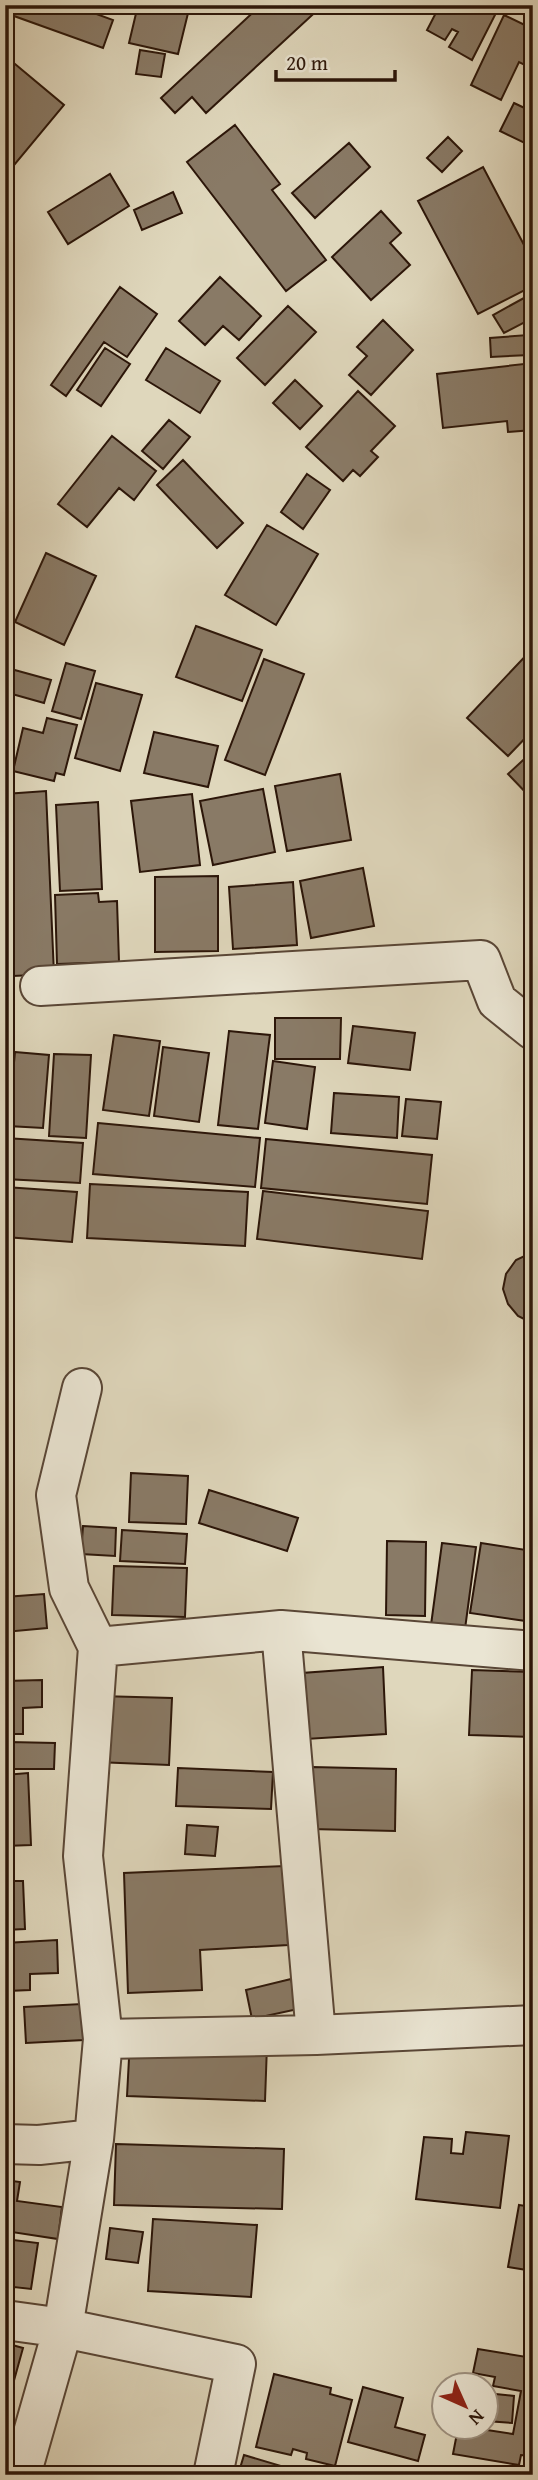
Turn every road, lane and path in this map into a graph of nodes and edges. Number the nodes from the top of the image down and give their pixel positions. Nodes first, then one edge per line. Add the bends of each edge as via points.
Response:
1 (40, 986) dead end
2 (533, 1030) edge
3 (82, 1388) dead end
4 (281, 1630) junction
5 (98, 1647) junction
6 (533, 1651) edge
7 (533, 2025) edge
8 (316, 2035) junction
9 (103, 2039) junction
10 (94, 2139) junction
11 (5, 2144) edge
12 (5, 2320) edge
13 (63, 2328) junction
14 (21, 2475) edge
15 (213, 2475) edge

1 - 2 street via 481,960 497,1001
3 - 5 street via 56,1495 69,1588
4 - 5 street
4 - 6 street
4 - 8 street
5 - 9 street via 83,1856
7 - 8 street
8 - 9 street
9 - 10 street
10 - 11 street
10 - 13 street
12 - 13 street
13 - 14 street
13 - 15 street via 236,2364

